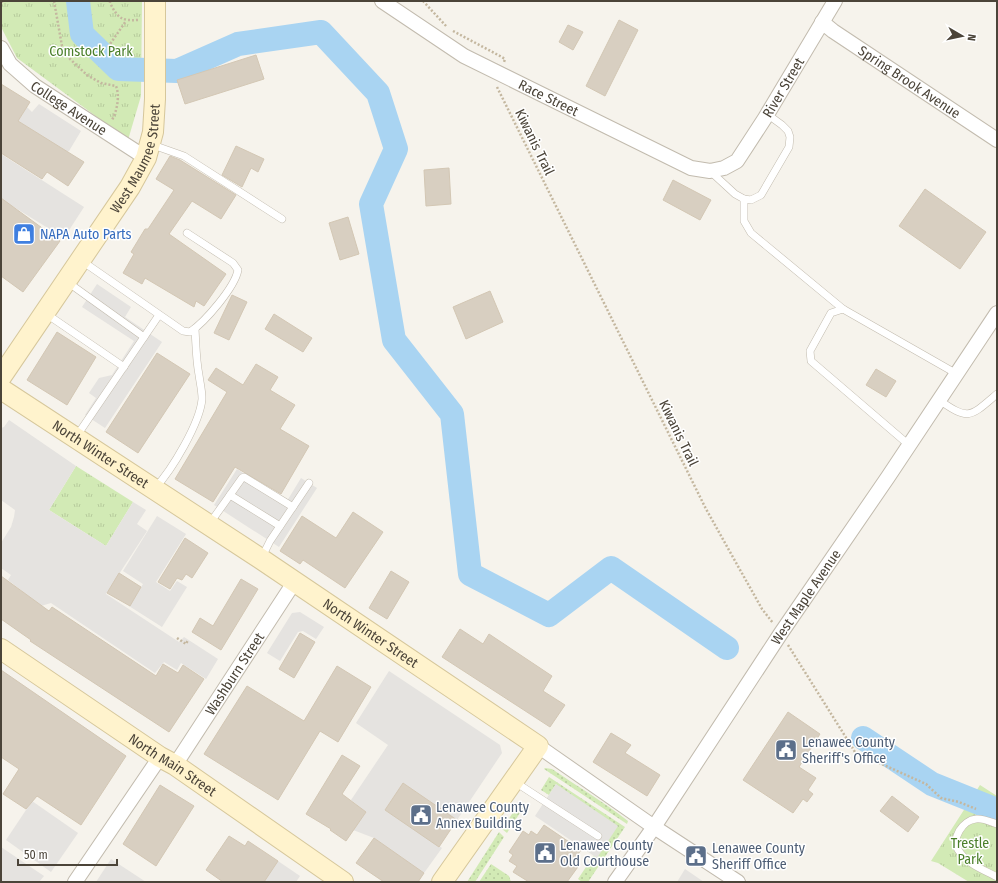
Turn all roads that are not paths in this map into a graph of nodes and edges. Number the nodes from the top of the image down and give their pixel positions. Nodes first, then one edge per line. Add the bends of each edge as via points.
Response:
1 (156, 1) edge
2 (382, 1) edge
3 (835, 1) edge
4 (822, 22) junction
5 (1, 48) edge
6 (768, 114) junction
7 (997, 140) edge
8 (148, 151) junction
9 (724, 168) joint
10 (710, 171) junction
11 (744, 199) junction
12 (282, 219) dead end
13 (187, 233) dead end
14 (80, 260) junction
15 (66, 281) junction
16 (842, 309) junction
17 (44, 313) junction
18 (997, 313) edge
19 (159, 315) junction
20 (195, 329) junction
21 (144, 337) junction
22 (124, 367) junction
23 (957, 374) junction
24 (1, 377) edge
25 (1, 389) edge
26 (997, 394) edge
27 (939, 400) junction
28 (76, 438) junction
29 (910, 445) junction
30 (309, 483) dead end
31 (154, 489) junction
32 (230, 495) junction
33 (293, 507) junction
34 (208, 525) junction
35 (280, 526) junction
36 (261, 558) junction
37 (295, 581) junction
38 (1, 649) edge
39 (538, 746) junction
40 (168, 761) junction
41 (513, 781) junction
42 (997, 824) edge
43 (654, 827) junction
44 (598, 836) dead end
45 (997, 877) edge
46 (75, 882) edge
47 (343, 882) edge
48 (442, 882) edge
49 (615, 882) edge
50 (738, 882) edge

1 - 8 street, West Maumee Street via 155,99 153,132
2 - 10 street, Race Street via 464,56 691,168
3 - 4 street, River Street
4 - 6 street, River Street
4 - 7 street, Spring Brook Avenue
5 - 8 street, College Avenue via 10,64 35,86
6 - 9 street, River Street via 737,161
6 - 11 lane via 788,131 789,147 761,196 751,200
8 - 12 lane via 184,156
8 - 14 street, West Maumee Street via 130,186
9 - 10 street, Race Street
10 - 11 lane
11 - 16 lane via 744,221 751,233
13 - 20 lane via 233,263 238,270 237,276 216,307
14 - 15 street, West Maumee Street
14 - 19 lane
15 - 17 street, West Maumee Street
15 - 21 lane
16 - 23 lane
16 - 29 lane via 831,313 810,351 811,361
17 - 22 lane
17 - 24 street, West Maumee Street
18 - 23 street, West Maple Avenue
19 - 20 lane via 183,331 190,332
19 - 21 lane
20 - 31 lane via 202,401 193,429 168,472
21 - 22 lane
22 - 28 lane
23 - 27 street, West Maple Avenue
25 - 28 street, North Winter Street
26 - 27 lane via 974,413 966,414 956,412
27 - 29 street, West Maple Avenue
28 - 31 street, North Winter Street
29 - 43 street, West Maple Avenue via 781,633
30 - 33 lane
31 - 34 street, North Winter Street
32 - 33 lane via 244,477
32 - 34 lane
32 - 35 lane
33 - 35 lane
34 - 36 street, North Winter Street
35 - 36 lane
36 - 37 street, North Winter Street
37 - 39 street, North Winter Street
37 - 40 street, Washburn Street
38 - 40 street, North Main Street
39 - 41 street
39 - 43 street, North Winter Street
40 - 46 street, Washburn Street
40 - 47 street, North Main Street
41 - 44 lane
41 - 48 street
42 - 45 lane via 978,818 968,820 959,830 956,841 958,850 968,861
43 - 49 street, West Maple Avenue
43 - 50 street, North Winter Street

